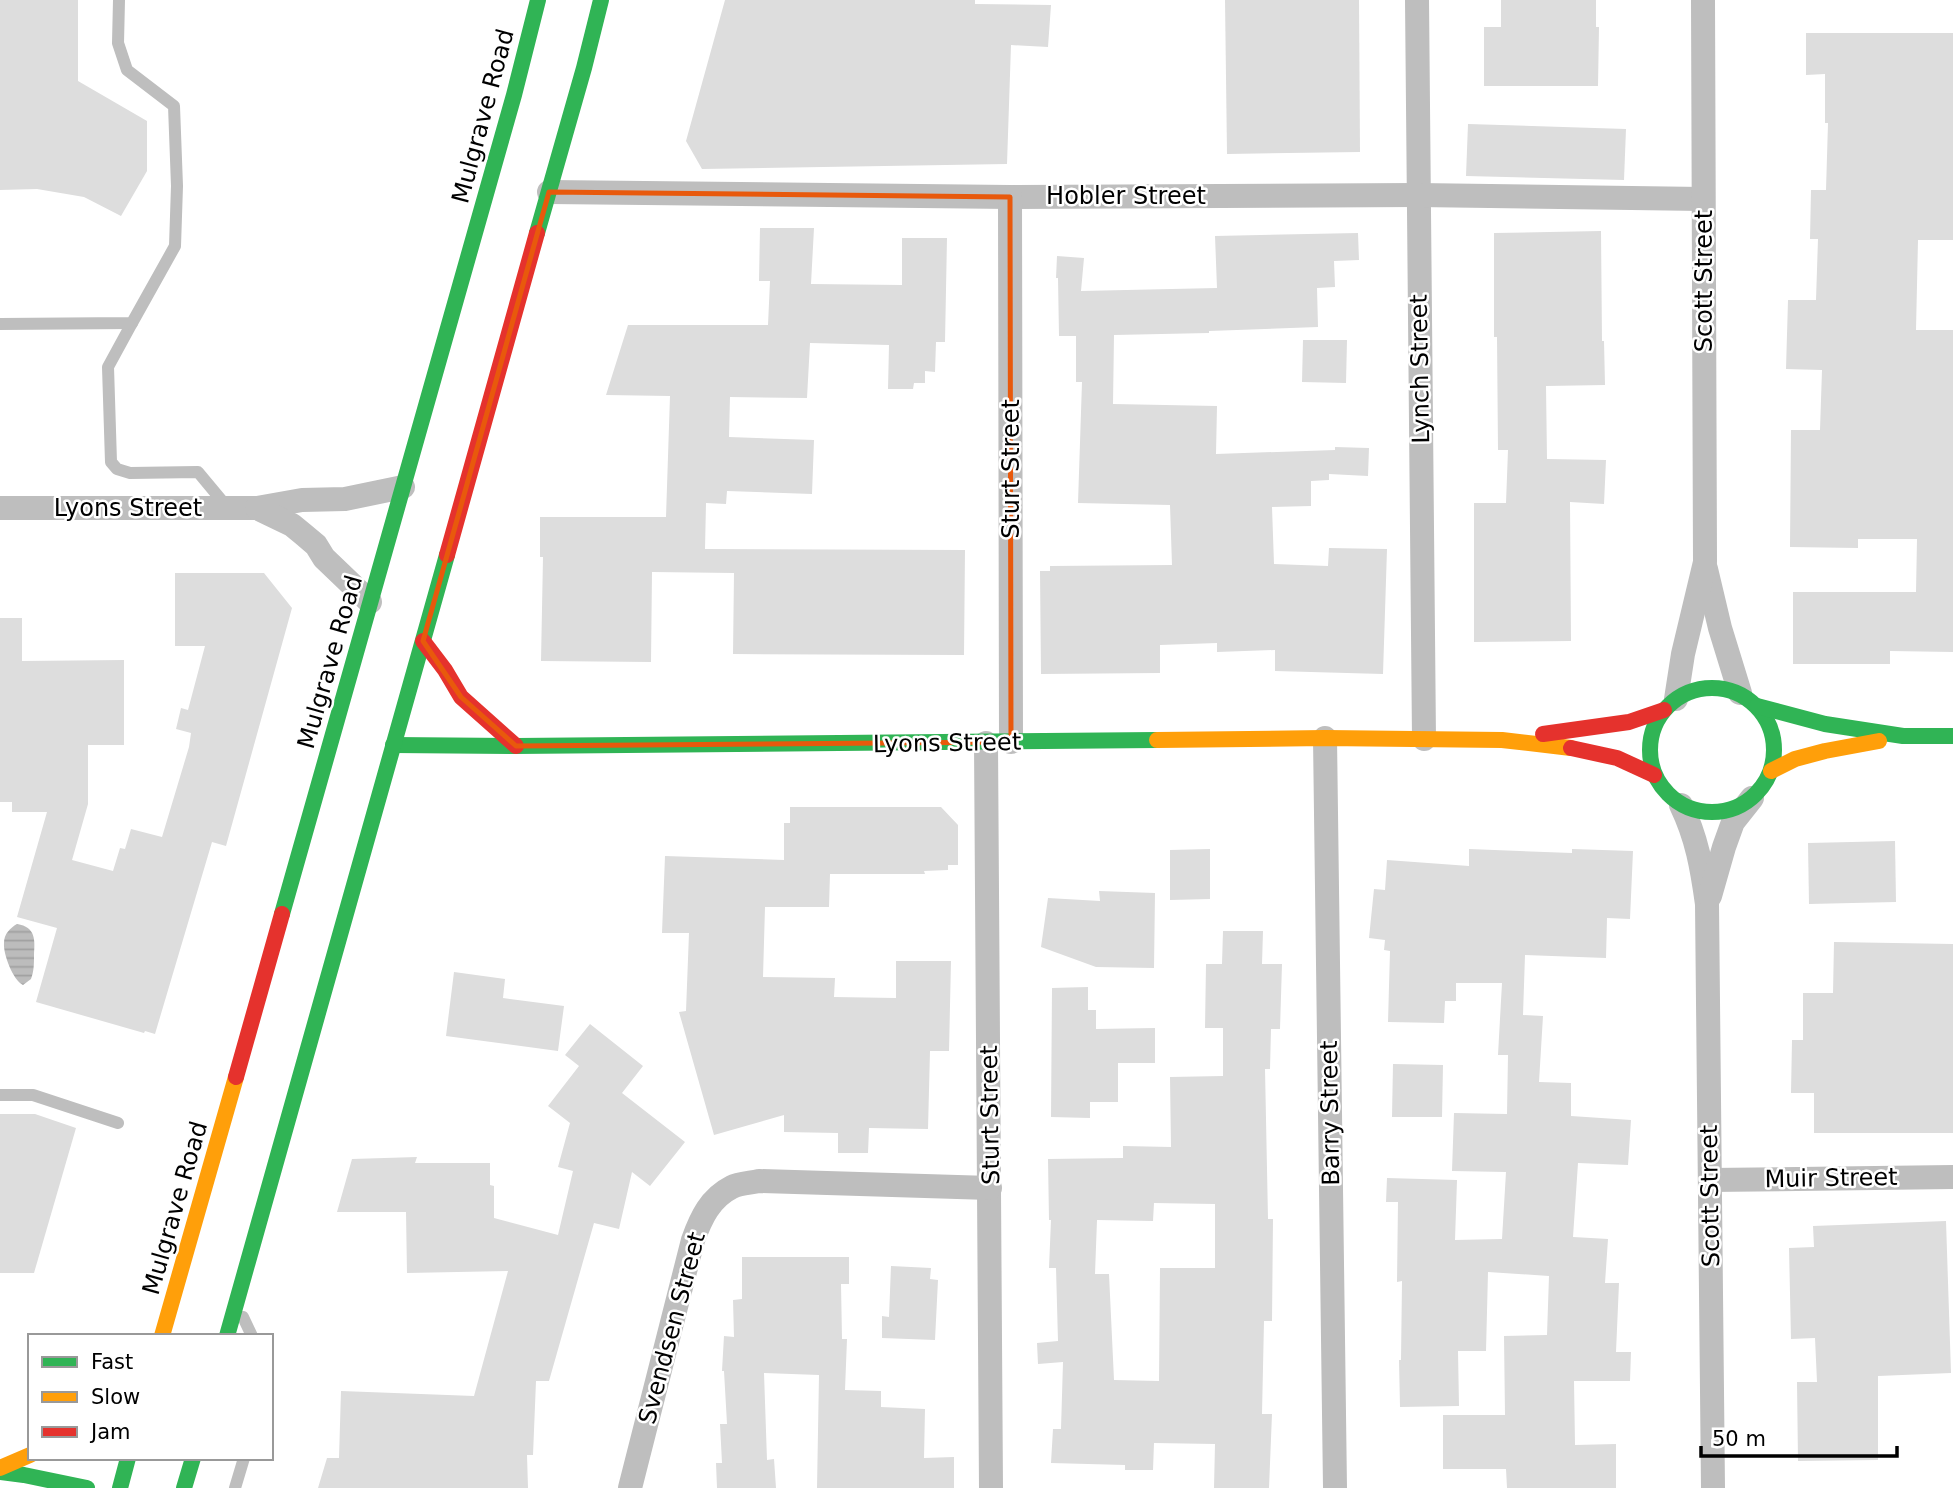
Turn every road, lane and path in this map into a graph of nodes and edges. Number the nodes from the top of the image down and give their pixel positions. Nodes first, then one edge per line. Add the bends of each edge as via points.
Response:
1 (119, 0) edge
2 (538, 0) edge
3 (601, 0) edge
4 (1417, 0) edge
5 (1703, 0) edge
6 (549, 192) junction
7 (1418, 195) junction
8 (1010, 197) junction
9 (1703, 199) junction
10 (132, 323) junction
11 (0, 324) edge
12 (403, 487) junction
13 (0, 508) edge
14 (257, 508) junction
15 (228, 509) junction
16 (1705, 562) junction
17 (370, 603) junction
18 (423, 641) junction
19 (1748, 699) junction
20 (1670, 704) junction
21 (1903, 736) junction
22 (1953, 736) edge
23 (1325, 738) junction
24 (1424, 739) junction
25 (1502, 740) junction
26 (1011, 742) junction
27 (986, 743) junction
28 (387, 744) junction
29 (516, 746) junction
30 (1771, 771) junction
31 (1654, 775) junction
32 (1752, 798) junction
33 (1681, 805) junction
34 (1707, 904) junction
35 (0, 1095) edge
36 (118, 1122) dead end
37 (1953, 1177) edge
38 (1710, 1180) junction
39 (990, 1188) junction
40 (236, 1304) junction
41 (163, 1334) edge
42 (228, 1334) edge
43 (251, 1334) edge
44 (28, 1456) edge
45 (127, 1460) edge
46 (192, 1460) edge
47 (243, 1460) edge
48 (0, 1470) edge
49 (87, 1488) edge
50 (120, 1488) edge
51 (184, 1488) edge
52 (235, 1488) edge
53 (631, 1488) edge
54 (991, 1488) edge
55 (1335, 1488) edge
56 (1713, 1488) edge

1 - 10 lane via 118,43 127,70 174,106 175,246
2 - 12 main road, Mulgrave Road
3 - 6 main road
4 - 7 street, Lynch Street
5 - 9 street, Scott Street
6 - 8 street, Hobler Street
6 - 18 main road
7 - 8 street, Hobler Street
7 - 9 street, Hobler Street
7 - 24 street, Lynch Street
8 - 26 street, Sturt Street
9 - 16 street, Scott Street
10 - 11 lane
10 - 15 lane via 108,367 111,462 130,473 198,472
12 - 14 street, Lyons Street via 345,499
12 - 17 main road, Mulgrave Road
13 - 15 street, Lyons Street
14 - 15 street, Lyons Street
14 - 17 street, Lyons Street via 303,534
16 - 19 street, Scott Street via 1720,628
16 - 20 street, Scott Street
17 - 41 main road, Mulgrave Road via 338,739
18 - 28 main road
18 - 29 main road via 461,697
19 - 20 main road via 1724,688 1707,687 1691,690
19 - 21 main road via 1825,724
19 - 30 main road via 1768,720 1773,736
20 - 25 main road, Lyons Street via 1629,722
20 - 31 main road via 1654,725 1650,741
21 - 22 main road
21 - 30 main road via 1825,751
23 - 24 main road, Lyons Street
23 - 26 main road, Lyons Street
23 - 55 street, Barry Street
24 - 25 main road, Lyons Street
25 - 31 main road, Lyons Street via 1617,758
26 - 27 main road, Lyons Street
27 - 29 main road, Lyons Street
27 - 39 street, Sturt Street
28 - 29 main road, Lyons Street
28 - 40 main road
30 - 32 main road
31 - 33 main road
32 - 33 main road via 1718,812
32 - 34 street, Scott Street via 1733,822
33 - 34 street, Scott Street via 1699,851
34 - 38 street, Scott Street
35 - 36 lane via 33,1095
37 - 38 street, Muir Street
38 - 56 street, Scott Street
39 - 53 street, Svendsen Street via 759,1181 733,1186 715,1199 702,1215 693,1240
39 - 54 street, Sturt Street
40 - 42 main road
40 - 43 lane
44 - 48 main road
45 - 50 main road
46 - 51 main road
47 - 52 lane
48 - 49 main road

